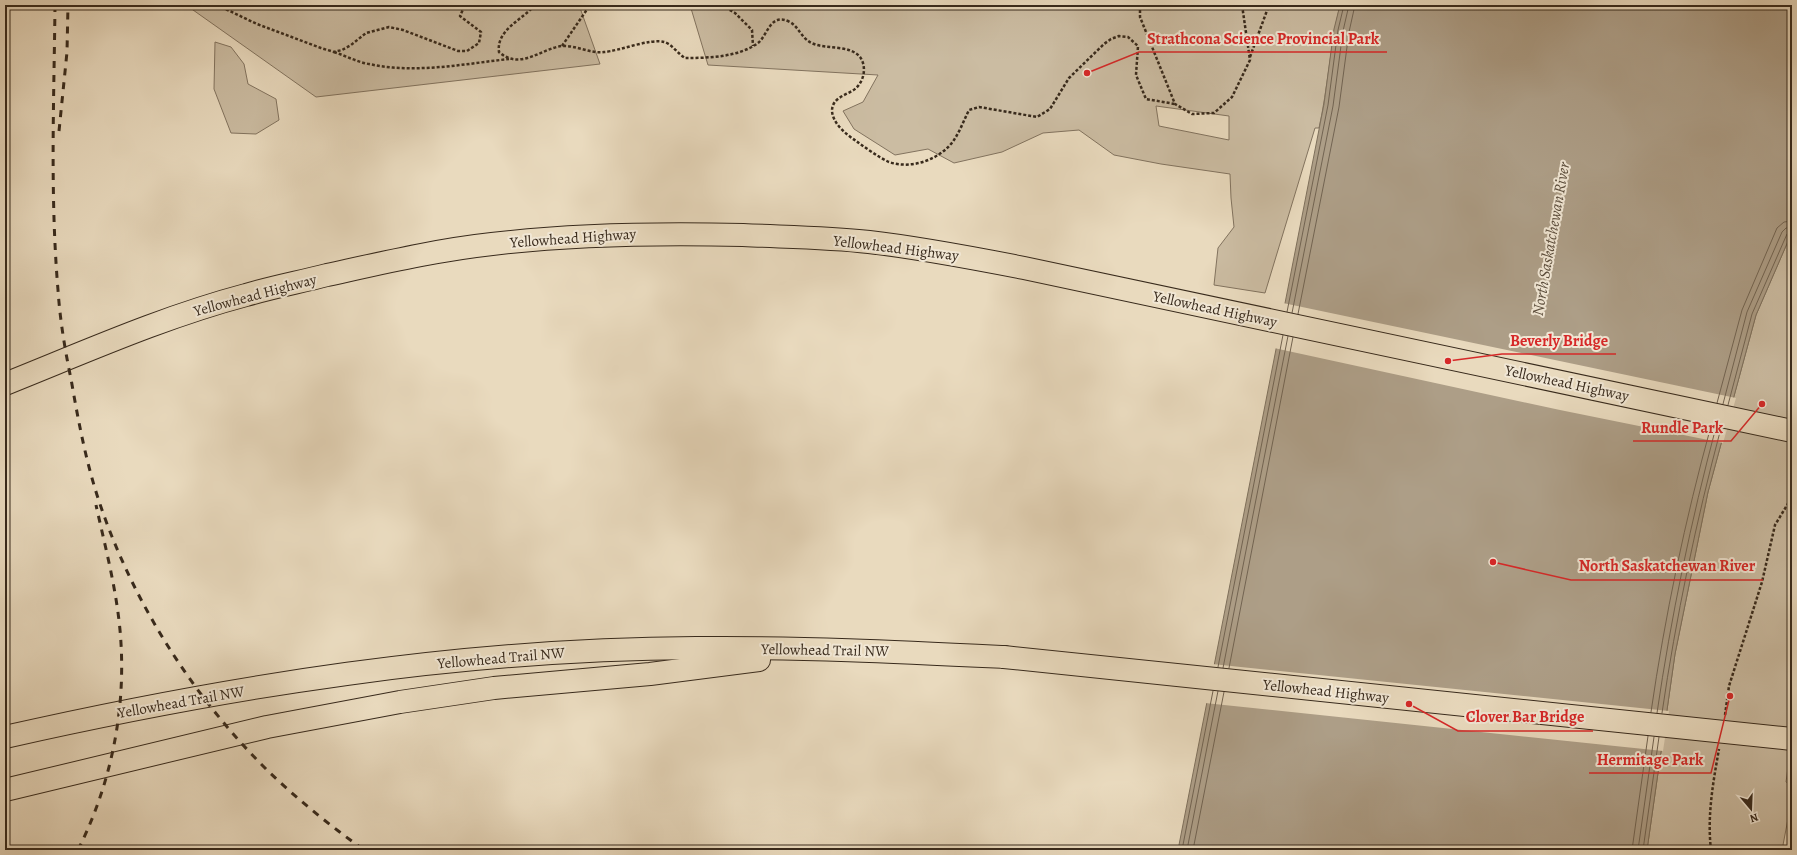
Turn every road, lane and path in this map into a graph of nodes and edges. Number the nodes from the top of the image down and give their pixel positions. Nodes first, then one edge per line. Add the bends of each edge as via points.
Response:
1 (217, 5) edge
2 (465, 5) edge
3 (535, 5) edge
4 (590, 5) edge
5 (721, 5) edge
6 (1140, 5) edge
7 (1242, 5) edge
8 (1269, 5) edge
9 (562, 46) junction
10 (753, 46) junction
11 (334, 51) junction
12 (511, 59) junction
13 (1250, 60) junction
14 (1175, 104) junction
15 (5, 384) edge
16 (1792, 431) edge
17 (1792, 497) edge
18 (843, 650) junction
19 (1004, 657) joint
20 (1724, 720) dead end
21 (5, 737) edge
22 (1792, 739) edge
23 (1720, 743) dead end
24 (5, 790) edge
25 (1711, 850) edge

1 - 11 path via 257,24
2 - 11 path via 460,16 481,32 479,43 467,51 458,51 403,30 389,28 366,32 347,48
3 - 12 path via 501,36 499,52
4 - 9 path
5 - 10 path via 735,13 752,30
6 - 14 path via 1140,17
7 - 13 path
8 - 13 path
9 - 10 path via 603,52 655,41 664,42 685,58 702,58 742,51
9 - 12 path via 534,56
10 - 14 path via 762,40 769,26 782,20 797,28 803,38 813,44 849,50 860,57 864,76 852,91 842,95 834,103 833,117 840,128 854,140 890,162 924,162 942,152 954,140 969,110 979,107 1037,116 1050,109 1069,78 1104,44 1119,36 1128,37 1138,46 1136,75 1146,99
11 - 12 path via 356,61 391,67 450,66
13 - 14 path via 1232,97 1214,113 1192,114
15 - 16 highway, Yellowhead Highway via 168,319 246,295 397,260 491,244 581,236 713,234 866,242 1024,268
17 - 20 path via 1775,525 1762,582 1729,686
18 - 19 highway, Yellowhead Trail NW
18 - 21 highway, Yellowhead Trail NW via 694,648 578,652 408,666 316,678 140,708
18 - 24 highway via 650,674 494,688 400,702 267,727
19 - 22 highway, Yellowhead Highway, bridge
23 - 25 path via 1712,787 1709,832

